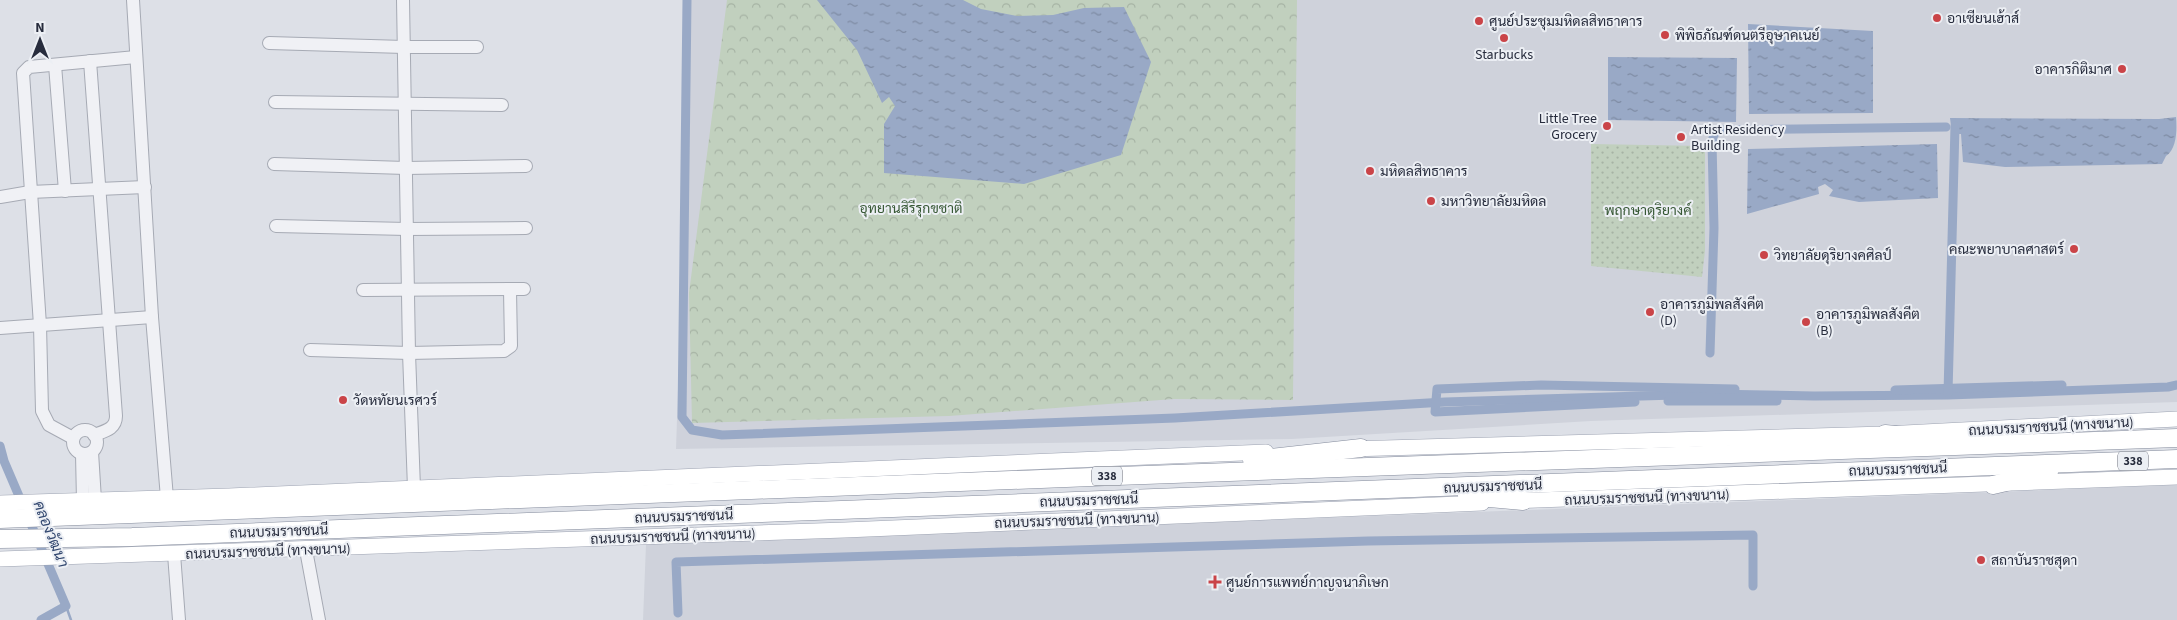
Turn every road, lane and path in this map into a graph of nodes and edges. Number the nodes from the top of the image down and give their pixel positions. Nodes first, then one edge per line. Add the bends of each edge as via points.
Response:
1 (133, 0) edge
2 (403, 0) edge
3 (269, 43) dead end
4 (404, 47) junction
5 (477, 47) dead end
6 (136, 57) junction
7 (90, 61) junction
8 (55, 65) junction
9 (276, 102) dead end
10 (405, 105) junction
11 (502, 105) dead end
12 (274, 164) dead end
13 (526, 166) dead end
14 (406, 168) junction
15 (145, 187) junction
16 (100, 189) junction
17 (65, 191) junction
18 (30, 192) junction
19 (0, 197) edge
20 (276, 226) dead end
21 (526, 228) dead end
22 (407, 229) junction
23 (524, 289) dead end
24 (363, 290) dead end
25 (510, 290) junction
26 (408, 291) junction
27 (152, 317) junction
28 (109, 320) junction
29 (40, 325) junction
30 (0, 328) edge
31 (310, 350) dead end
32 (409, 353) junction
33 (2177, 418) edge
34 (1885, 434) junction
35 (94, 435) junction
36 (73, 438) junction
37 (2177, 438) edge
38 (1988, 445) junction
39 (1361, 448) junction
40 (87, 453) junction
41 (2177, 459) edge
42 (2093, 463) junction
43 (1117, 476) junction
44 (2177, 477) edge
45 (2154, 479) junction
46 (2177, 481) edge
47 (1992, 485) junction
48 (414, 488) junction
49 (1341, 491) junction
50 (167, 498) junction
51 (89, 500) junction
52 (1523, 501) junction
53 (34, 510) junction
54 (5, 511) edge
55 (0, 540) edge
56 (306, 550) junction
57 (174, 554) junction
58 (0, 559) edge
59 (179, 620) edge
60 (319, 620) edge

1 - 6 street
2 - 4 street
3 - 4 street
4 - 5 street
4 - 10 street
6 - 7 street
6 - 15 street
7 - 8 street
7 - 16 street
8 - 17 street
8 - 18 street via 29,67 24,73
9 - 10 street
10 - 11 street
10 - 14 street
12 - 14 street
13 - 14 street
14 - 22 street
15 - 16 street
15 - 27 street
16 - 17 street
16 - 28 street
17 - 18 street
18 - 19 street
18 - 29 street
20 - 22 street
21 - 22 street
22 - 26 street
23 - 25 street
24 - 26 street
25 - 26 street
25 - 32 street via 511,346 508,349
26 - 32 street
27 - 28 street
27 - 50 street
28 - 29 street
28 - 35 street via 116,423
29 - 30 street
29 - 36 street via 42,411 49,425
31 - 32 street
32 - 48 street
33 - 34 main road, ถนนบรมราชชนนี (ทางขนาน) / 338
34 - 38 highway
34 - 39 main road, ถนนบรมราชชนนี (ทางขนาน) / 338
35 - 36 street via 81,431
35 - 40 street via 96,446
36 - 40 street via 73,446
37 - 38 highway, ถนนบรมราชชนนี / 338
38 - 43 highway, ถนนบรมราชชนนี / 338
39 - 43 highway
39 - 48 main road, ถนนบรมราชชนนี (ทางขนาน) / 338
40 - 51 street
41 - 42 highway, ถนนบรมราชชนนี / 338
42 - 47 highway
42 - 49 highway, ถนนบรมราชชนนี / 338
43 - 53 highway, ถนนบรมราชชนนี / 338
44 - 45 main road
45 - 46 main road
45 - 47 main road, ถนนบรมราชชนนี (ทางขนาน) / 338
47 - 52 main road, ถนนบรมราชชนนี (ทางขนาน) / 338
48 - 50 main road, ถนนบรมราชชนนี (ทางขนาน) / 338
49 - 52 highway
49 - 55 highway, ถนนบรมราชชนนี / 338
50 - 51 main road, ถนนบรมราชชนนี (ทางขนาน) / 338
51 - 53 main road, ถนนบรมราชชนนี (ทางขนาน) / 338
52 - 56 main road, ถนนบรมราชชนนี (ทางขนาน) / 338
53 - 54 highway, ถนนบรมราชชนนี / 338
56 - 57 main road, ถนนบรมราชชนนี (ทางขนาน) / 338
56 - 60 street
57 - 58 main road, ถนนบรมราชชนนี (ทางขนาน) / 338
57 - 59 street

